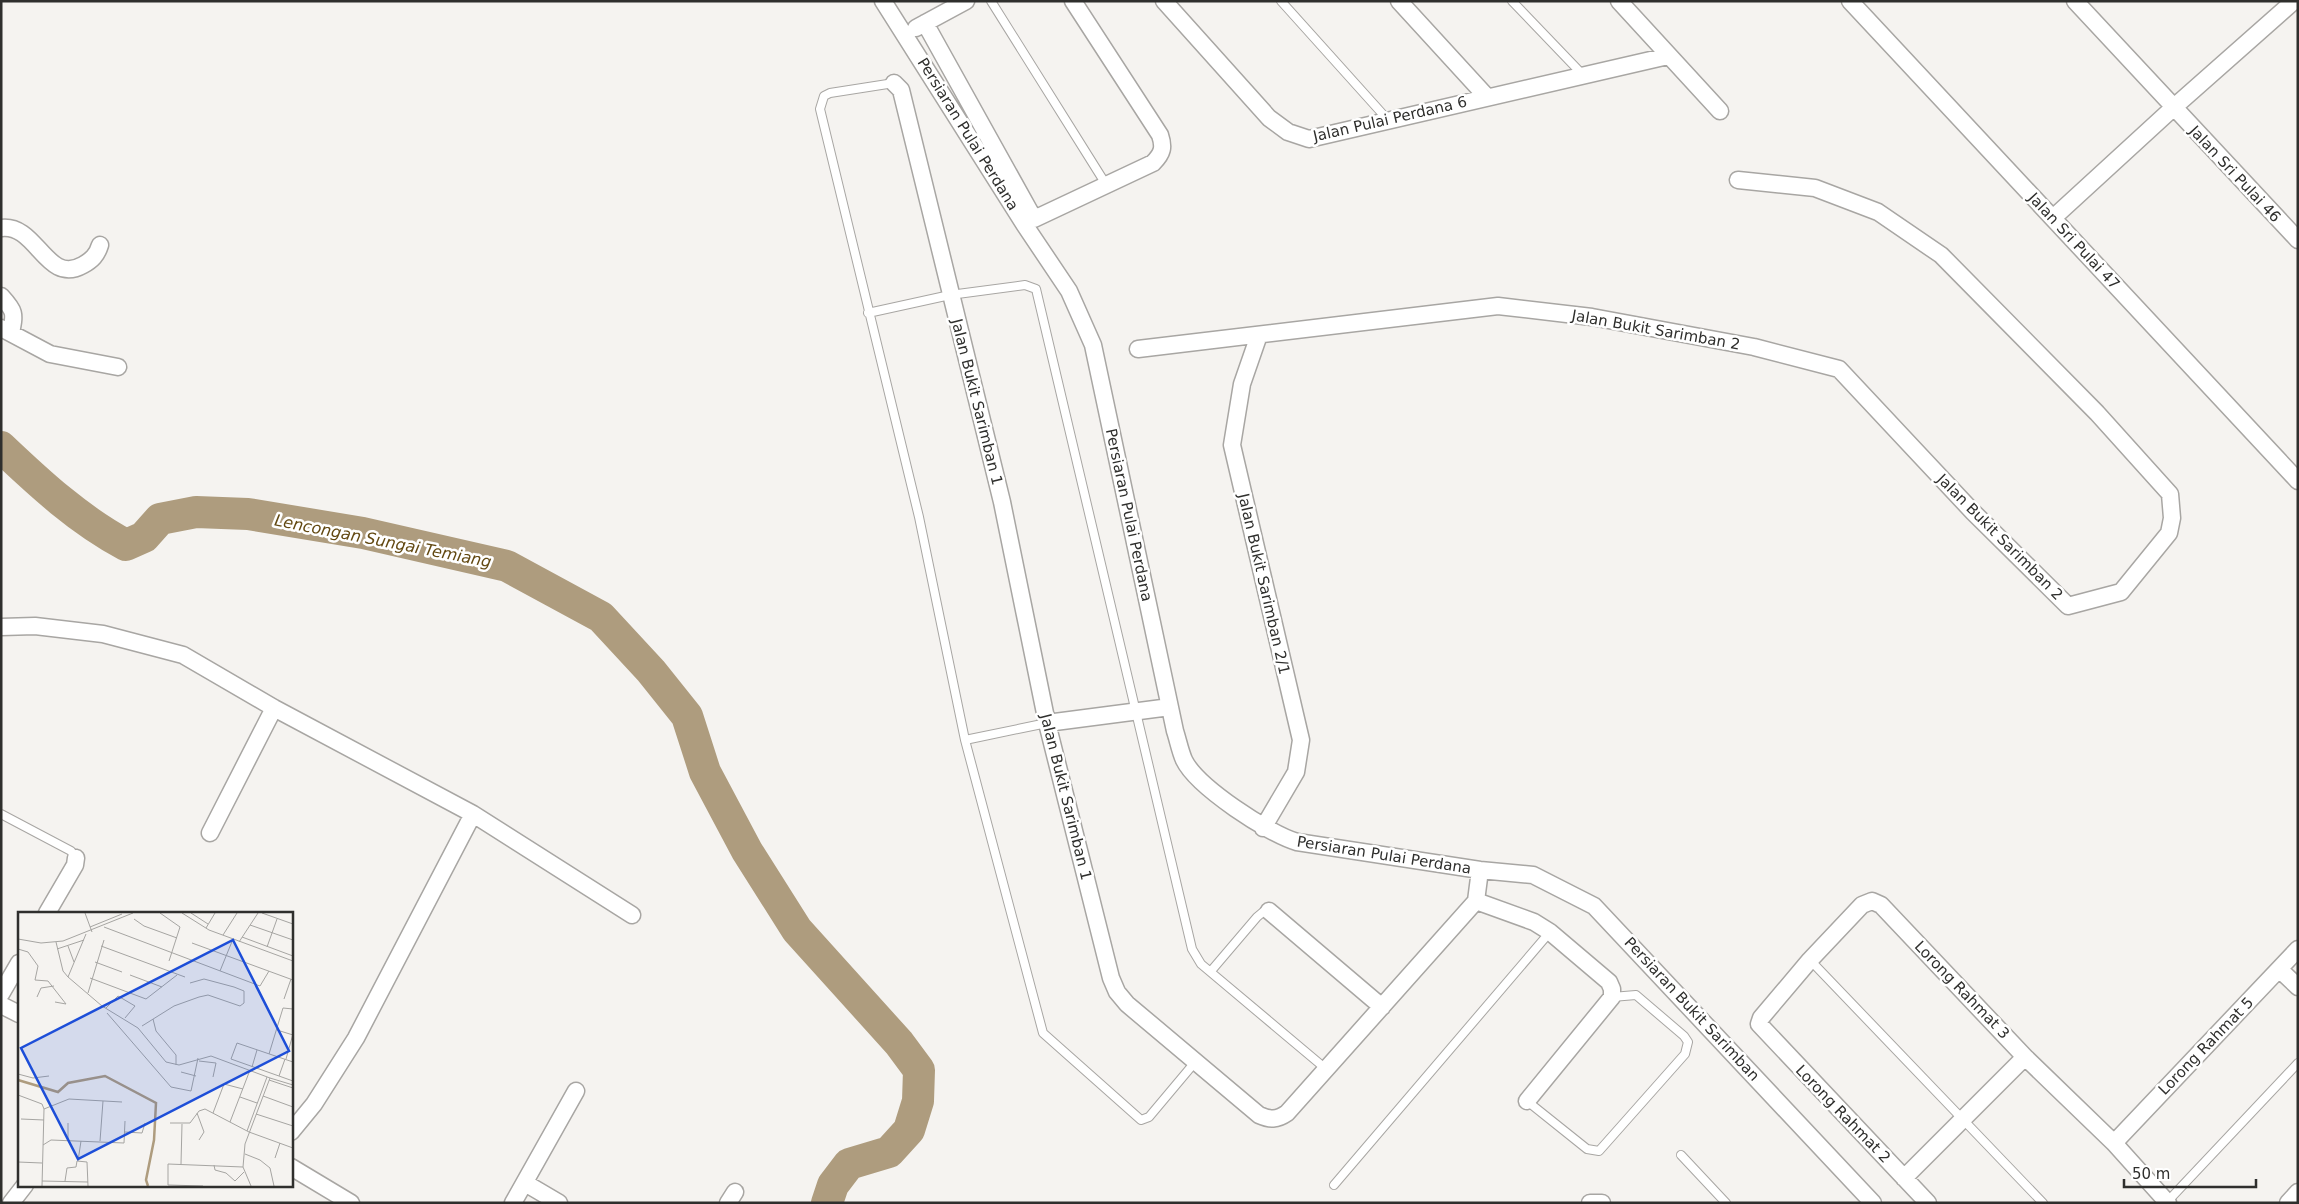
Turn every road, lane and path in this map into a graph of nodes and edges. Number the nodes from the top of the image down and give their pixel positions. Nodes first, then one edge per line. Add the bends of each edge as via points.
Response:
1 (883, 1) edge
2 (966, 1) edge
3 (991, 1) edge
4 (1073, 1) edge
5 (1164, 1) edge
6 (1281, 1) edge
7 (1399, 1) edge
8 (1512, 1) edge
9 (1619, 1) edge
10 (1850, 1) edge
11 (2075, 1) edge
12 (2294, 1) edge
13 (925, 23) junction
14 (906, 34) junction
15 (1668, 56) junction
16 (1583, 75) junction
17 (894, 83) joint
18 (1486, 96) junction
19 (2173, 108) junction
20 (1720, 111) dead end
21 (1389, 121) junction
22 (1738, 180) dead end
23 (1107, 186) junction
24 (2053, 218) junction
25 (1, 228) edge
26 (2298, 240) edge
27 (100, 245) dead end
28 (950, 295) junction
29 (1, 296) edge
30 (868, 313) junction
31 (6, 331) edge
32 (1259, 335) junction
33 (1138, 349) dead end
34 (118, 367) dead end
35 (2298, 481) edge
36 (1, 627) edge
37 (1170, 707) junction
38 (274, 708) junction
39 (1134, 711) junction
40 (1047, 723) junction
41 (965, 740) junction
42 (1, 814) edge
43 (473, 814) junction
44 (1263, 828) junction
45 (210, 833) dead end
46 (76, 858) joint
47 (1480, 870) junction
48 (1476, 901) junction
49 (1269, 911) joint
50 (48, 912) edge
51 (632, 915) dead end
52 (1550, 932) junction
53 (2298, 949) edge
54 (1810, 960) junction
55 (18, 965) edge
56 (2279, 969) junction
57 (1211, 971) junction
58 (2298, 987) edge
59 (1, 994) edge
60 (1612, 997) junction
61 (1, 1005) edge
62 (1382, 1006) junction
63 (18, 1014) edge
64 (1758, 1024) joint
65 (2026, 1057) junction
66 (1196, 1061) junction
67 (2298, 1064) edge
68 (1326, 1069) junction
69 (576, 1091) dead end
70 (1527, 1101) joint
71 (1964, 1120) junction
72 (292, 1131) edge
73 (2114, 1143) junction
74 (1681, 1155) dead end
75 (292, 1168) edge
76 (1904, 1178) junction
77 (525, 1183) junction
78 (1334, 1185) dead end
79 (24, 1186) edge
80 (2298, 1192) edge
81 (1870, 1202) edge
82 (11, 1203) edge
83 (351, 1203) edge
84 (513, 1203) edge
85 (559, 1203) edge
86 (1726, 1203) edge
87 (1928, 1203) edge
88 (2044, 1203) edge
89 (2168, 1203) edge
90 (2288, 1203) edge

1 - 14 street, Persiaran Pulai Perdana
2 - 13 street
3 - 23 lane
4 - 23 street via 1164,145 1161,155 1153,162
5 - 21 street, Jalan Pulai Perdana 6 via 1268,118 1288,132 1309,139
6 - 21 lane
7 - 18 street
8 - 16 lane
9 - 15 street
10 - 24 street, Jalan Sri Pulai 47
11 - 19 street, Jalan Sri Pulai 46
12 - 19 street
13 - 14 street
13 - 23 street via 1034,219
14 - 37 street, Persiaran Pulai Perdana via 1069,291 1093,345
15 - 16 street, Jalan Pulai Perdana 6
15 - 20 street
16 - 18 street, Jalan Pulai Perdana 6
17 - 28 street, Jalan Bukit Sarimban 1 via 901,90
17 - 30 lane via 830,93 820,102
18 - 21 street, Jalan Pulai Perdana 6
19 - 24 street
19 - 26 street, Jalan Sri Pulai 46
22 - 32 street, Jalan Bukit Sarimban 2 via 1815,188 1878,212 1941,255 2097,413 2170,494 2172,518 2169,533 2121,592 2068,606 1973,512 1840,369 1754,347 1592,317 1498,306
24 - 35 street, Jalan Sri Pulai 47
25 - 27 street via 12,227 26,234 54,266 66,269 78,268 89,262
28 - 30 lane
28 - 39 lane via 1025,285 1036,289 1040,295
28 - 40 street, Jalan Bukit Sarimban 1 via 1002,502
29 - 31 street via 13,309 14,316
30 - 41 lane via 919,517
31 - 34 street via 50,354
32 - 33 street
32 - 44 street, Jalan Bukit Sarimban 2/1 via 1242,384 1232,445 1301,740 1296,772
36 - 38 street via 35,626 104,634 183,655
37 - 39 street
37 - 44 street, Persiaran Pulai Perdana via 1184,761 1205,784
38 - 43 street
38 - 45 street
39 - 40 street
39 - 57 lane via 1192,949 1200,964
40 - 41 lane
40 - 66 street, Jalan Bukit Sarimban 1 via 1117,992
41 - 66 lane via 1042,1033 1141,1120 1149,1117
42 - 46 lane via 71,851
43 - 51 street
43 - 72 street via 356,1038 314,1104
44 - 47 street, Persiaran Pulai Perdana via 1297,842
46 - 50 street
47 - 48 street
47 - 81 street, Persiaran Bukit Sarimban via 1533,875 1594,906
48 - 52 street via 1534,922
48 - 62 street, Jalan Bukit Sarimban 1
49 - 57 lane via 1257,917
49 - 62 street
52 - 60 street via 1609,982
52 - 78 lane
53 - 56 street, Lorong Rahmat 5
54 - 64 street, Lorong Rahmat 3
54 - 65 street, Lorong Rahmat 3 via 1862,905 1872,901 1881,905
54 - 71 lane
55 - 59 street
56 - 58 street
56 - 73 street, Lorong Rahmat 5
57 - 68 lane
60 - 70 street
60 - 70 lane via 1636,996 1684,1036 1688,1042 1685,1054 1599,1151 1588,1149
61 - 63 street
62 - 68 street, Jalan Bukit Sarimban 1
64 - 76 street, Lorong Rahmat 2
65 - 71 street
65 - 73 street, Lorong Rahmat 3
66 - 68 street, Jalan Bukit Sarimban 1 via 1259,1115 1268,1119 1287,1113
67 - 89 lane
69 - 77 street
71 - 76 street
71 - 88 lane
73 - 89 street, Lorong Rahmat 3
74 - 86 lane
75 - 83 street
76 - 87 street, Lorong Rahmat 2
77 - 84 street
77 - 85 street
79 - 82 street
80 - 90 street

